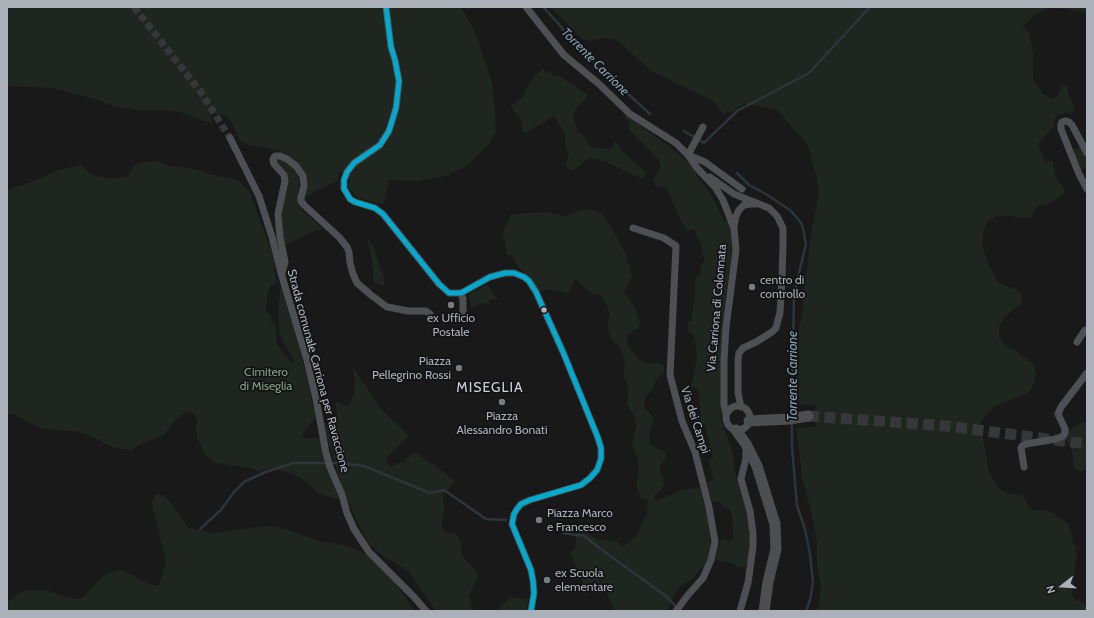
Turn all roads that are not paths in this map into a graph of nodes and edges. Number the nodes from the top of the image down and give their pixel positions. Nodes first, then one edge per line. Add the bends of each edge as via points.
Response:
1 (386, 7) edge
2 (526, 7) edge
3 (703, 127) dead end
4 (230, 138) tunnel mouth
5 (1087, 152) edge
6 (688, 155) junction
7 (697, 168) junction
8 (742, 189) dead end
9 (1087, 189) edge
10 (762, 204) junction
11 (633, 228) dead end
12 (734, 228) junction
13 (281, 274) junction
14 (459, 293) junction
15 (430, 314) dead end
16 (462, 314) dead end
17 (1087, 331) edge
18 (1076, 342) dead end
19 (1087, 373) edge
20 (726, 414) junction
21 (805, 417) tunnel mouth
22 (744, 420) junction
23 (746, 444) junction
24 (1024, 467) dead end
25 (426, 611) edge
26 (531, 611) edge
27 (676, 611) edge
28 (740, 611) edge
29 (764, 611) edge

1 - 14 street via 399,81 396,108 389,131 380,145 354,163 347,172 344,189 350,199 376,208 383,214 439,284 449,293
2 - 6 street, Via Carriona di Colonnata via 564,55 604,88 630,114 676,143
3 - 6 street
4 - 13 street, Strada comunale Carriona per Ravaccione via 259,196
5 - 9 street via 1072,125 1069,122 1062,122 1061,129
6 - 7 street, Via Carriona di Colonnata
6 - 8 street via 705,162
7 - 10 street, Via Carriona di Colonnata via 734,194
7 - 12 street, Via Carriona di Colonnata via 715,187
10 - 12 street, Via Carriona di Colonnata via 744,205 736,216
10 - 22 street, Via Carriona di Colonnata via 774,212 783,228 780,313 776,328 772,332 743,348 739,353 738,393
11 - 27 street, Via dei Campi via 664,238 676,246 670,375 682,421 695,452 715,542 703,578
12 - 20 street, Via Carriona di Colonnata via 736,250 724,360
13 - 15 street via 284,262 278,214 285,181 284,175 274,164 275,156 287,159 296,166 304,186 301,202 347,247 357,282 387,307 426,311
13 - 25 street, Strada comunale Carriona per Ravaccione via 305,352 330,467 347,513 369,552
14 - 16 street via 462,299
14 - 26 street via 490,277 505,273 514,273 529,281 563,352 601,448 597,470 581,485 530,500 521,504 514,514 512,524 532,576 534,593
17 - 18 street via 1085,330
19 - 24 street via 1058,414 1065,429 1063,436 1022,446
20 - 22 street via 734,407
20 - 22 street, Via Carriona di Colonnata via 727,424 733,429
21 - 22 main road via 789,413
22 - 23 main road, Via Carriona di Colonnata
23 - 28 street via 741,479 750,511 753,547 748,583
23 - 29 main road, Via Carriona di Colonnata via 757,466 775,524 776,549

